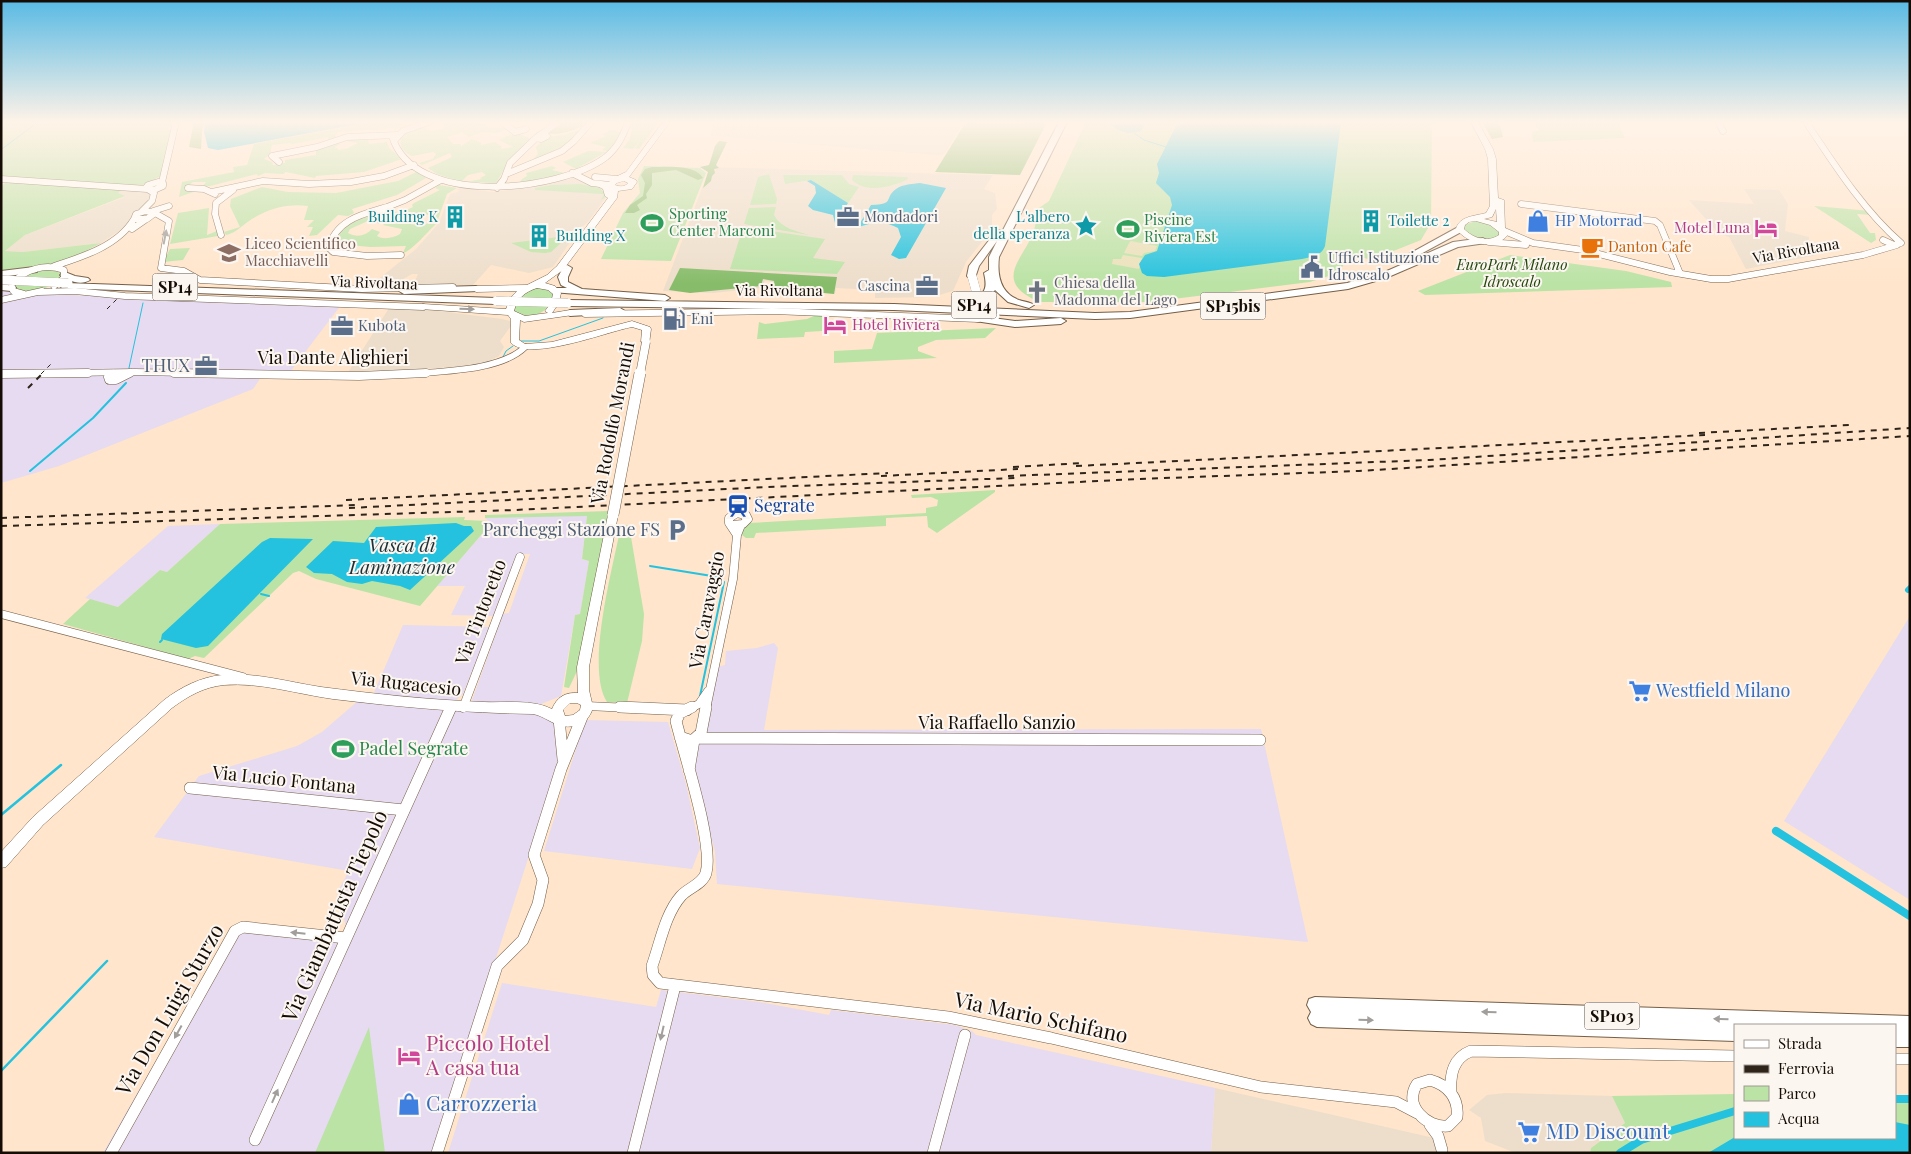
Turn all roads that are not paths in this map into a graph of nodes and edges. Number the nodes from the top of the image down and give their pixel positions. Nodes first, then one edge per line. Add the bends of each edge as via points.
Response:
1 (162, 176) edge
2 (165, 176) edge
3 (381, 176) edge
4 (434, 176) edge
5 (505, 176) joint
6 (563, 176) edge
7 (583, 176) edge
8 (588, 176) edge
9 (626, 176) edge
10 (634, 176) edge
11 (1029, 176) edge
12 (1035, 176) edge
13 (1492, 176) edge
14 (1499, 176) edge
15 (1844, 176) edge
16 (1, 179) edge
17 (620, 179) junction
18 (441, 180) junction
19 (599, 180) junction
20 (631, 180) junction
21 (261, 181) junction
22 (162, 185) junction
23 (149, 187) junction
24 (612, 187) junction
25 (188, 188) dead end
26 (497, 188) junction
27 (504, 188) junction
28 (625, 189) junction
29 (212, 192) junction
30 (218, 198) junction
31 (1521, 204) dead end
32 (387, 207) junction
33 (140, 212) junction
34 (154, 212) junction
35 (598, 215) junction
36 (411, 217) dead end
37 (134, 219) junction
38 (1473, 219) junction
39 (144, 220) junction
40 (1884, 228) junction
41 (1460, 229) junction
42 (1502, 229) junction
43 (1000, 232) junction
44 (221, 235) dead end
45 (1883, 238) junction
46 (1910, 241) edge
47 (1486, 242) junction
48 (1898, 242) junction
49 (1880, 250) junction
50 (1601, 254) junction
51 (401, 255) dead end
52 (52, 267) junction
53 (567, 268) junction
54 (34, 270) junction
55 (1683, 272) junction
56 (1, 274) edge
57 (1, 281) edge
58 (67, 281) junction
59 (1362, 282) junction
60 (531, 287) junction
61 (8, 288) edge
62 (476, 289) junction
63 (555, 290) junction
64 (38, 292) junction
65 (324, 292) junction
66 (603, 292) junction
67 (284, 293) junction
68 (24, 294) junction
69 (1, 299) edge
70 (496, 299) junction
71 (1200, 302) junction
72 (836, 303) junction
73 (569, 305) junction
74 (750, 305) junction
75 (423, 307) junction
76 (902, 307) junction
77 (512, 314) junction
78 (536, 317) junction
79 (978, 319) joint
80 (997, 319) junction
81 (1102, 320) joint
82 (516, 334) junction
83 (525, 348) junction
84 (3, 375) edge
85 (737, 525) dead end
86 (520, 556) dead end
87 (1, 614) edge
88 (204, 667) junction
89 (583, 668) junction
90 (206, 682) junction
91 (277, 686) junction
92 (708, 691) junction
93 (564, 701) junction
94 (457, 707) junction
95 (533, 709) junction
96 (585, 710) junction
97 (688, 710) junction
98 (559, 719) junction
99 (676, 721) junction
100 (703, 722) junction
101 (680, 738) junction
102 (696, 739) junction
103 (734, 739) junction
104 (1260, 740) dead end
105 (561, 769) junction
106 (688, 773) junction
107 (190, 788) dead end
108 (404, 810) junction
109 (1, 862) edge
110 (706, 874) joint
111 (346, 938) junction
112 (675, 986) junction
113 (1864, 1024) edge
114 (1896, 1025) edge
115 (1910, 1025) edge
116 (1734, 1032) edge
117 (965, 1034) dead end
118 (1896, 1038) edge
119 (1910, 1038) edge
120 (1734, 1056) edge
121 (1896, 1059) edge
122 (1910, 1059) edge
123 (1453, 1067) junction
124 (1433, 1080) junction
125 (1413, 1091) junction
126 (1451, 1092) junction
127 (1396, 1102) junction
128 (1417, 1113) junction
129 (1430, 1125) junction
130 (1448, 1127) junction
131 (255, 1140) dead end
132 (114, 1147) edge
133 (1442, 1151) edge
134 (437, 1153) edge
135 (634, 1153) edge
136 (933, 1153) edge

1 - 23 street
2 - 22 street
3 - 21 street via 318,184
4 - 18 street
5 - 26 street
5 - 27 street
6 - 27 street via 536,184
7 - 19 street
8 - 19 street
9 - 17 main road
10 - 20 main road
11 - 43 highway
12 - 71 highway, SP15bis via 995,254 993,265 999,289 1006,298 1019,304 1093,309
13 - 38 main road via 1494,206 1489,215
14 - 42 main road
15 - 40 street
16 - 23 street
17 - 19 street
17 - 20 main road
17 - 24 main road
18 - 26 street via 464,186
18 - 32 street
19 - 24 street
19 - 35 main road via 610,194
20 - 28 main road via 633,184
21 - 29 street
21 - 30 street
22 - 23 street
22 - 34 street
23 - 33 street via 155,196
24 - 28 main road
24 - 35 main road via 614,196
25 - 29 street
26 - 27 street
28 - 53 main road
29 - 30 street
30 - 44 street via 214,210
31 - 55 street via 1655,220 1660,224 1674,263
32 - 36 street via 380,220
32 - 51 street via 347,221 332,236 329,248 333,252 367,256
33 - 34 street
33 - 37 street
34 - 39 street
62 -> 34 street via 274,286 200,280 184,271 162,269 168,221
35 - 60 main road via 558,270
37 - 39 street
37 - 52 street via 115,238
38 - 41 main road, Via Rivoltana via 1462,223
38 - 42 main road, Via Rivoltana via 1486,220
39 - 58 street via 112,243 71,264
40 - 45 street via 1886,234
40 - 48 street
41 - 47 main road, Via Rivoltana via 1470,237
41 - 71 highway, Via Rivoltana / SP15bis via 1389,267 1355,279
42 - 47 main road via 1502,238
42 - 50 street, Via Rivoltana via 1533,243
43 - 72 highway via 988,259 992,287 982,298 960,302
43 - 80 highway, bridge via 974,266 972,276 980,305
45 - 48 street
45 - 49 street via 1885,245
46 - 48 street, Via Rivoltana
47 - 50 street, Via Rivoltana
47 - 59 highway, Via Rivoltana / SP15bis via 1456,244
48 - 49 street, Via Rivoltana
49 - 55 street, Via Rivoltana via 1717,279
50 - 55 street, Via Rivoltana via 1665,271
52 - 54 street
52 - 58 street
53 - 63 main road
53 - 66 highway via 563,280 568,286
54 - 56 highway
54 - 61 street via 18,278
57 - 58 highway, SP14, bridge
58 - 64 street, SP14
58 - 64 street
58 - 67 highway, Via Rivoltana / SP14
58 - 67 highway, Via Rivoltana / SP14 via 203,295
58 - 75 street via 125,296
59 - 76 highway, Via Rivoltana / SP14 via 1313,292 1124,315
59 - 81 highway, SP15bis via 1330,291 1236,305
60 - 62 main road
60 - 63 main road via 545,286
60 - 77 main road via 513,300 510,306
61 - 68 street
61 - 69 street
62 - 65 highway, SP14
63 - 66 highway
63 - 78 main road via 555,303
64 - 68 street
65 - 67 highway, Via Rivoltana / SP14
65 - 70 highway, Via Rivoltana / SP14
66 - 74 highway
67 - 70 highway, Via Rivoltana / SP14
67 - 75 highway, SP14
68 - 69 street
70 - 73 highway, Via Rivoltana / SP14, bridge
71 - 72 highway, Via Rivoltana / SP14 via 1096,311 959,304
72 - 74 highway, Via Rivoltana / SP14
73 - 74 highway, SP14
73 - 78 main road
73 - 79 street, Via Rivoltana via 619,315 772,311
74 - 76 highway, Via Rivoltana / SP14
75 -> 77 main road
76 - 80 highway, SP14 via 960,311
77 - 78 main road
77 - 82 main road
78 - 82 main road
79 - 80 highway
80 - 81 highway, SP14 via 1015,324
82 - 83 main road via 517,344
83 - 84 street, Via Dante Alighieri via 518,354 473,369 378,376 135,372 109,380 110,376 93,375
83 - 89 main road, Via Rodolfo Morandi, bridge via 541,347 632,324 647,329
85 - 92 street, Via Caravaggio via 733,579
86 - 94 street, Via Tintoretto
87 - 88 street
88 - 90 street via 210,675
88 - 91 street
89 - 93 main road, Via Rodolfo Morandi via 575,688
89 - 96 main road, Via Rodolfo Morandi
90 - 91 main road, Via Rugacesio via 232,680
90 - 109 main road, Via Rugacesio via 168,704 43,816
91 - 94 main road, Via Rugacesio
92 - 97 street, Via Caravaggio via 699,704
92 - 100 street, Via Caravaggio
93 - 95 main road, Via Rugacesio
93 - 96 main road via 575,697
93 - 98 main road via 556,712
94 - 95 main road, Via Rugacesio
94 - 108 street, Via Giambattista Tiepolo
95 - 98 main road, Via Rugacesio via 546,711
96 - 97 street
96 - 98 main road via 572,722
96 - 99 street via 659,714
96 - 105 street, Via Rodolfo Morandi
97 - 99 street via 680,713
97 - 100 street via 700,712
98 - 105 street, Via Rodolfo Morandi via 563,752
99 - 101 street
100 - 102 street
100 - 103 street, Via Raffaello Sanzio via 710,734
101 - 102 street via 686,741
101 - 106 street
102 - 103 street, Via Raffaello Sanzio
102 - 106 street
103 - 104 street, Via Raffaello Sanzio
105 - 134 street, Via Rodolfo Morandi via 534,855 542,876 539,897 525,937 497,966
106 - 110 street via 706,846
107 - 108 street, Via Lucio Fontana
108 - 111 street, Via Giambattista Tiepolo
110 - 112 street, Via Mario Schifano via 679,898 652,966 657,982
131 -> 111 street, Via Giambattista Tiepolo
111 -> 132 street, Via Don Luigi Sturzo via 243,927 235,931
112 - 127 street, Via Mario Schifano via 948,1017 1261,1086
112 -> 135 street
113 -> 116 highway, SP103 via 1316,1012
115 -> 114 highway, SP103
117 - 136 street
118 - 119 highway
120 - 123 street via 1479,1051 1463,1053
121 - 122 street
123 - 124 street via 1444,1077
123 - 126 street
124 - 125 street via 1420,1082
124 - 126 street
125 - 127 street
125 - 128 street via 1412,1102
126 - 130 street via 1458,1112 1455,1122
127 - 128 street, Via Mario Schifano
128 - 129 street
129 - 130 street
129 - 133 street via 1438,1136
130 - 133 street

